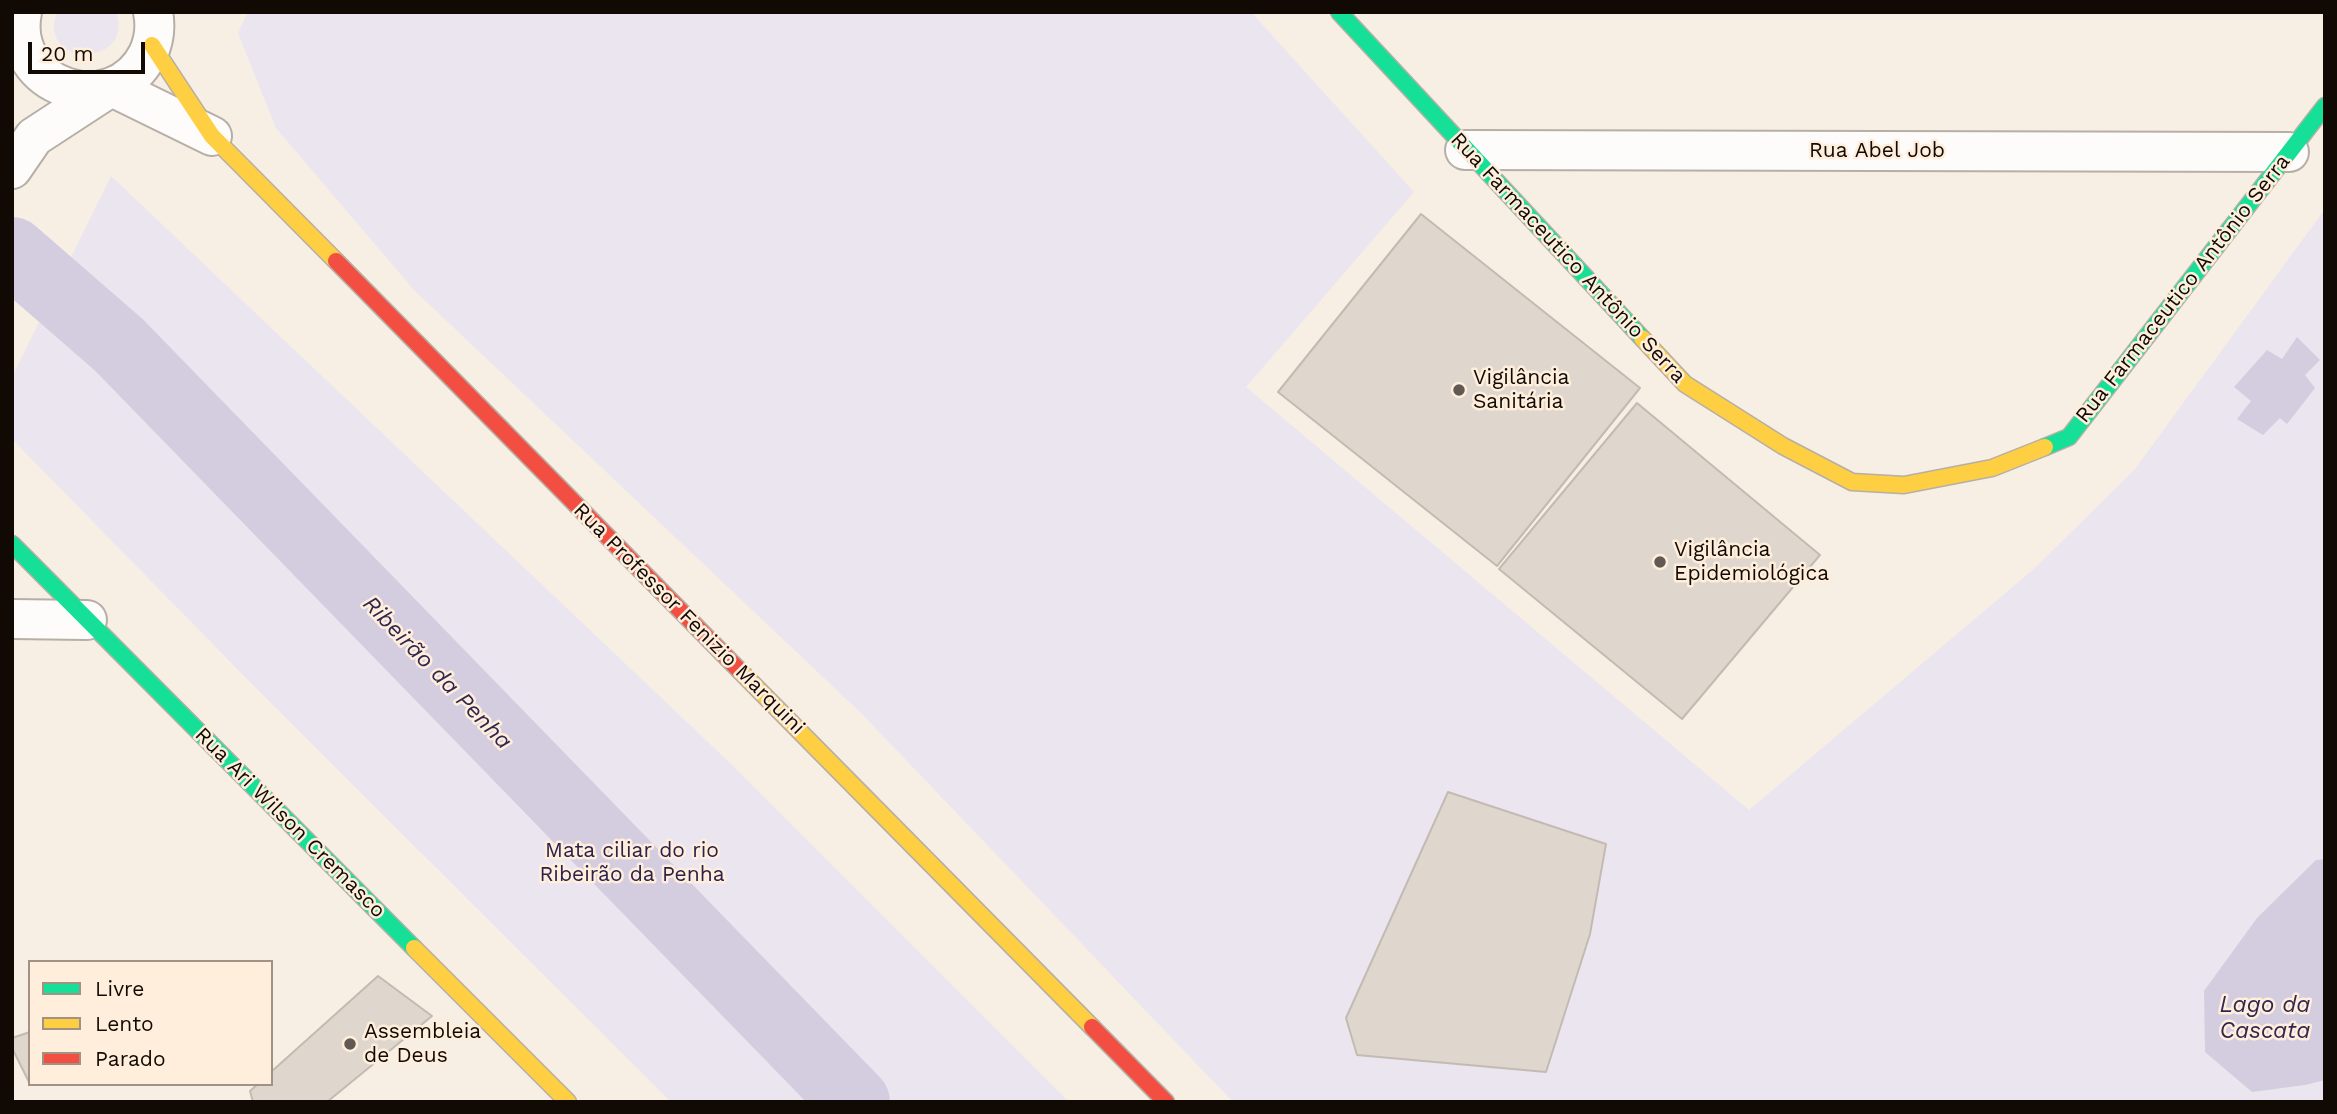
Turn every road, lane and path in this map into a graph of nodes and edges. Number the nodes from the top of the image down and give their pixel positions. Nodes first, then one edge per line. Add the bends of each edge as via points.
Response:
1 (22, 12) edge
2 (1339, 12) edge
3 (153, 28) edge
4 (28, 61) edge
5 (109, 88) junction
6 (2325, 106) edge
7 (212, 136) junction
8 (1465, 150) junction
9 (2289, 152) junction
10 (22, 155) edge
11 (12, 544) edge
12 (12, 620) edge
13 (87, 620) junction
14 (568, 1102) edge
15 (1166, 1102) edge

1 - 4 street via 21,38
2 - 8 street, Rua Farmaceutico Antônio Serra
3 - 5 street via 142,65 127,80
3 - 7 street, Rua Professor Fenizio Marquini
4 - 5 street via 62,87 85,92
4 - 10 street
5 - 7 street
5 - 10 street
6 - 9 street, Rua Farmaceutico Antônio Serra
7 - 15 street, Rua Professor Fenizio Marquini
8 - 9 street, Rua Abel Job
8 - 9 street, Rua Farmaceutico Antônio Serra via 1685,384 1783,446 1852,482 1904,485 1992,468 2069,437
11 - 13 street, Rua Ari Wilson Cremasco
12 - 13 street
13 - 14 street, Rua Ari Wilson Cremasco

